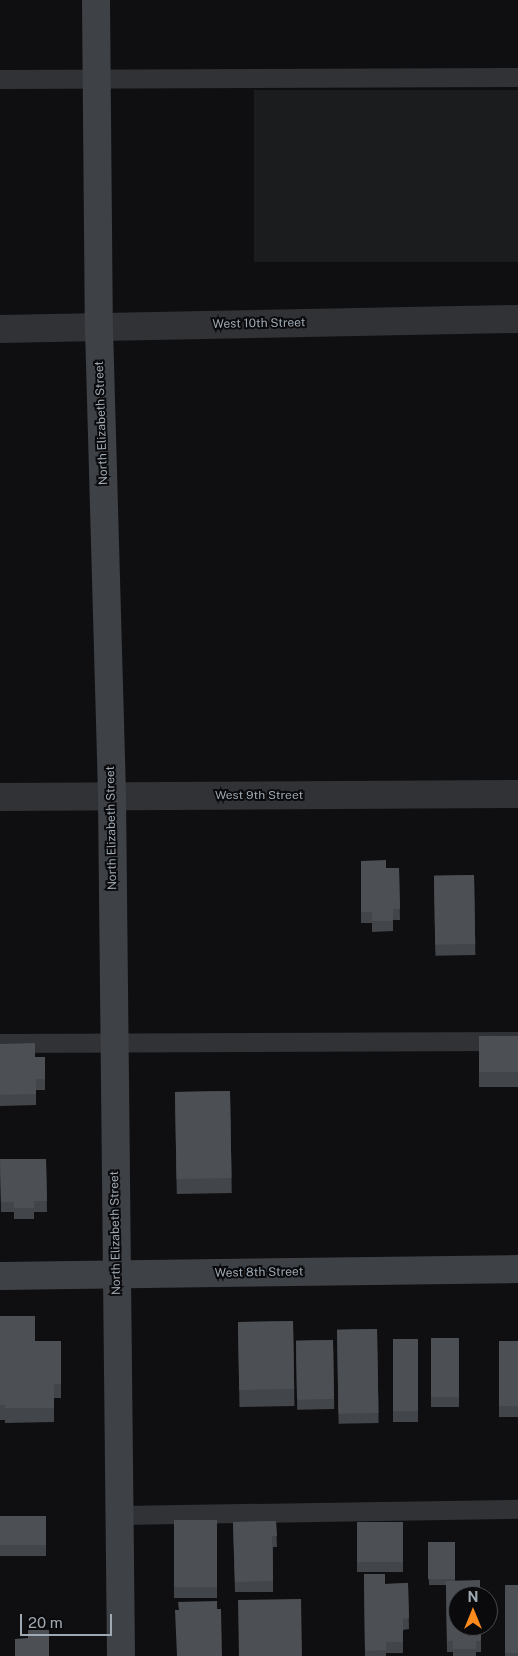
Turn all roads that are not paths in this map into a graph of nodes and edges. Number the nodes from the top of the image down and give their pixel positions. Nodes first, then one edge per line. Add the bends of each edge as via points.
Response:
1 (96, 0) edge
2 (518, 77) edge
3 (0, 80) edge
4 (97, 80) junction
5 (518, 319) edge
6 (99, 328) junction
7 (0, 329) edge
8 (518, 794) edge
9 (0, 797) edge
10 (112, 797) junction
11 (114, 1041) junction
12 (518, 1041) edge
13 (0, 1042) edge
14 (518, 1269) edge
15 (0, 1276) edge
16 (116, 1276) junction
17 (518, 1509) edge
18 (120, 1515) junction
19 (121, 1656) edge

1 - 4 main road, North Elizabeth Street
2 - 4 lane
3 - 4 lane
4 - 6 main road, North Elizabeth Street
5 - 6 street, West 10th Street
6 - 7 street, West 10th Street
6 - 10 main road, North Elizabeth Street
8 - 10 street, West 9th Street
9 - 10 street, West 9th Street
10 - 11 main road, North Elizabeth Street
11 - 12 lane
11 - 13 lane
11 - 16 main road, North Elizabeth Street
14 - 16 main road, West 8th Street
15 - 16 main road, West 8th Street
16 - 18 main road, North Elizabeth Street
17 - 18 lane
18 - 19 main road, North Elizabeth Street

